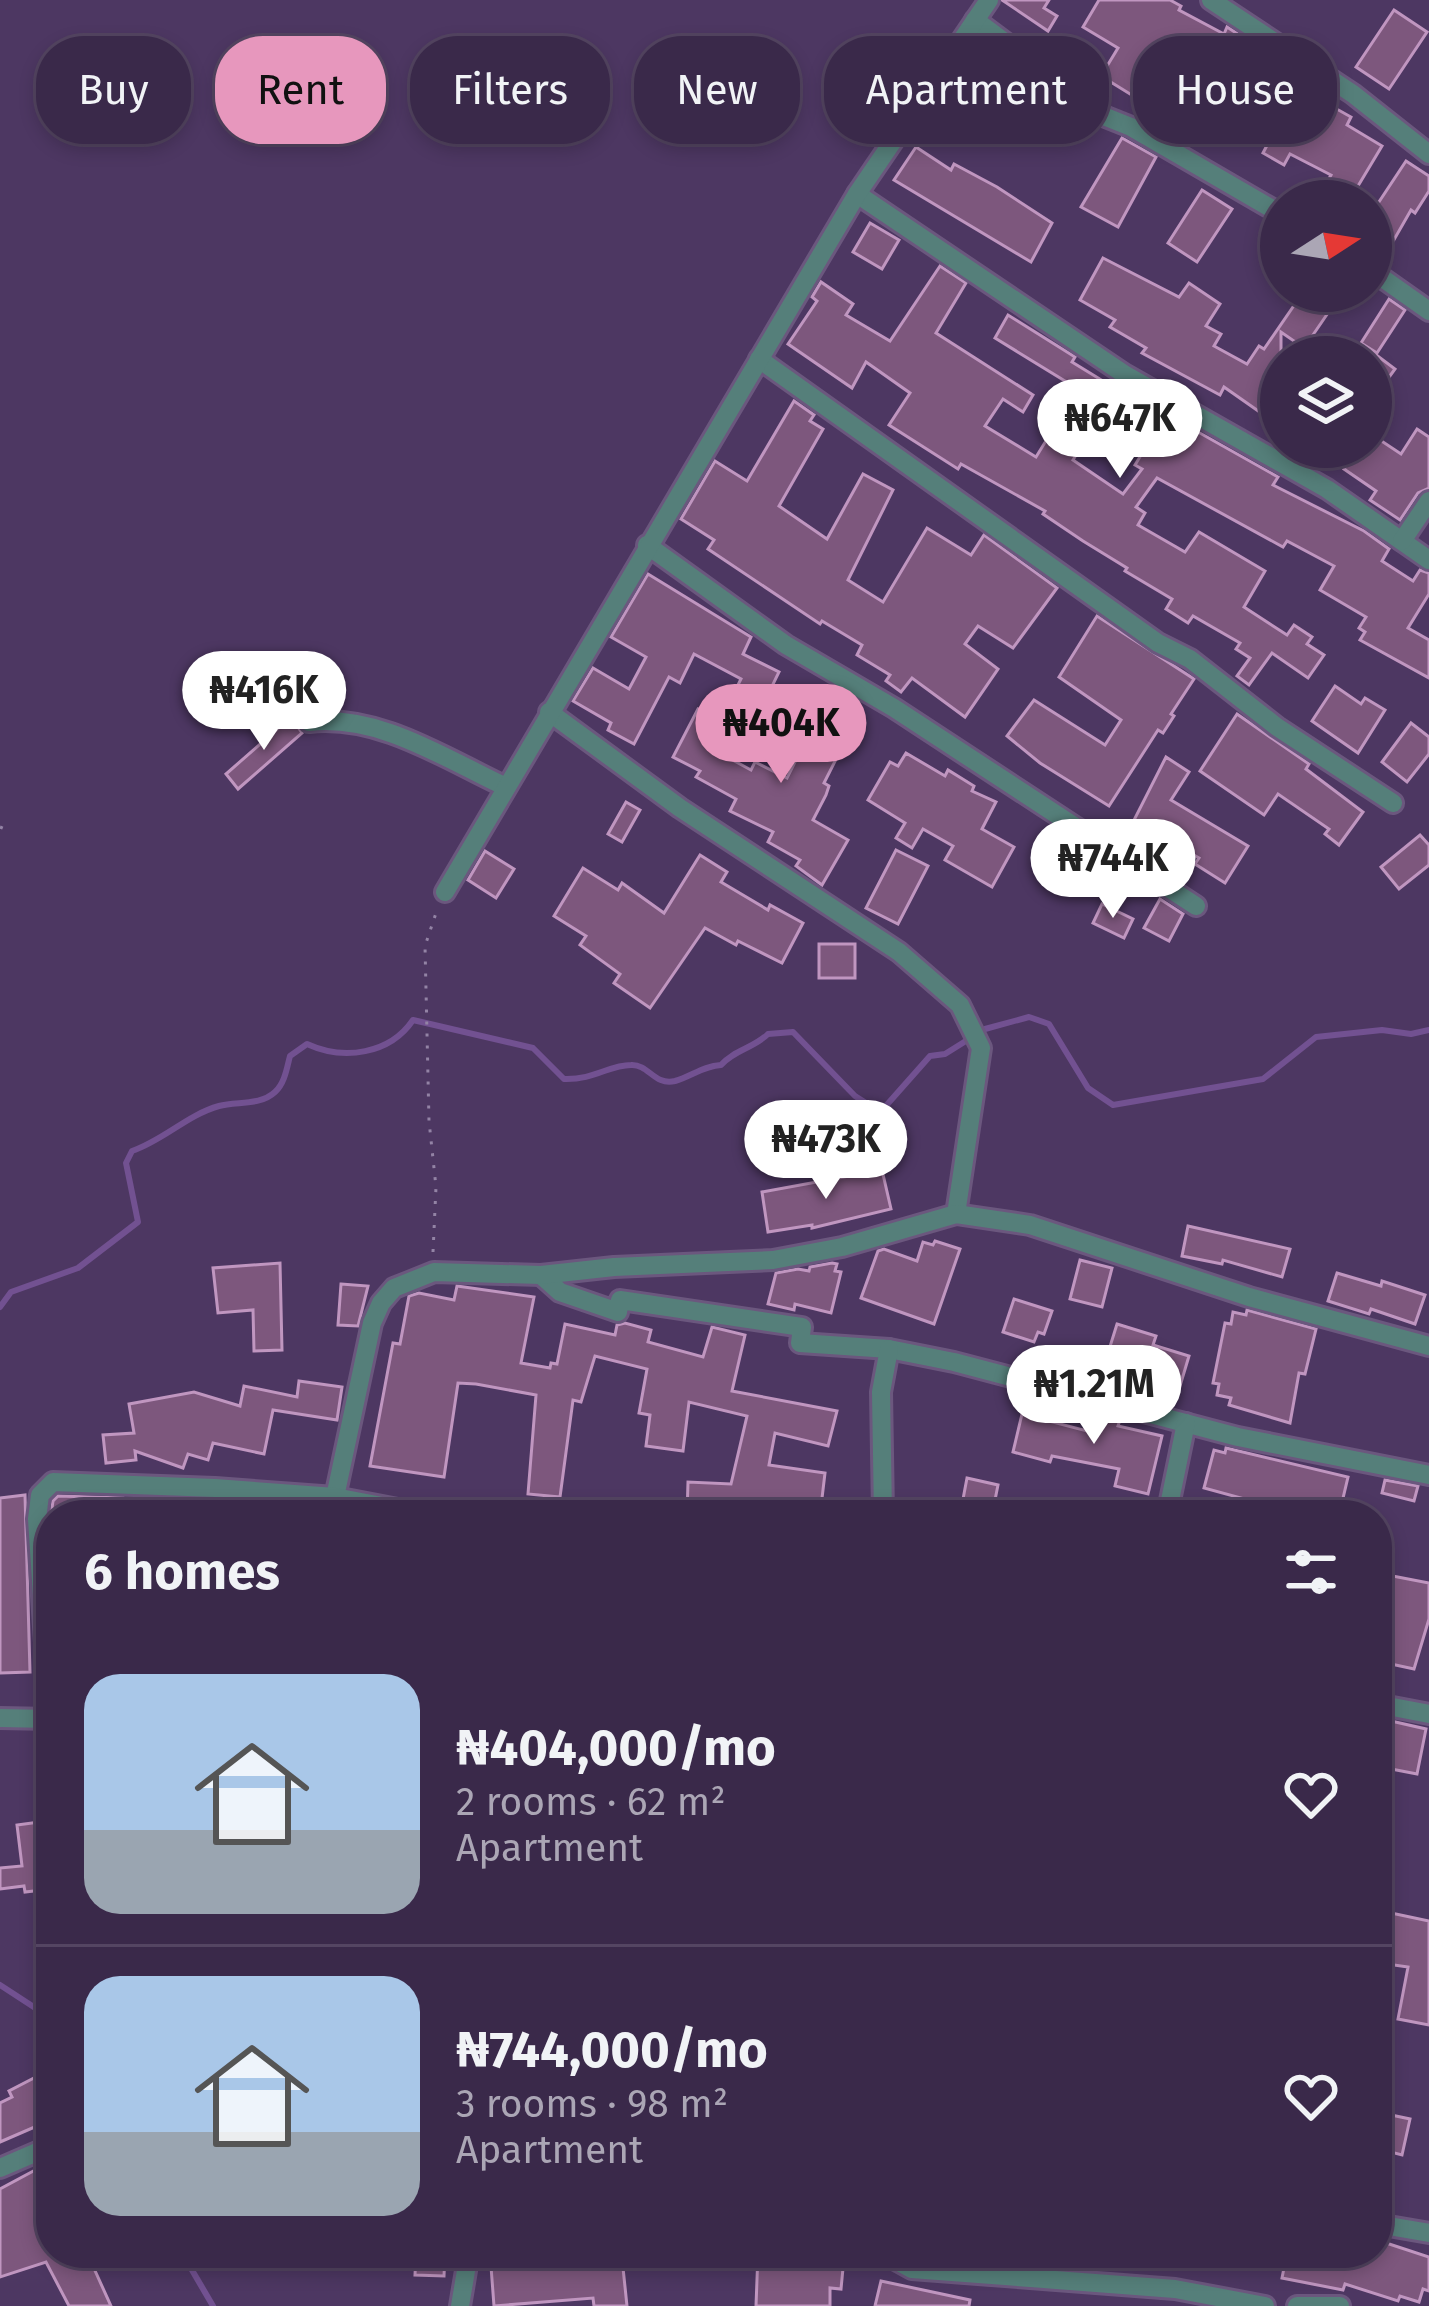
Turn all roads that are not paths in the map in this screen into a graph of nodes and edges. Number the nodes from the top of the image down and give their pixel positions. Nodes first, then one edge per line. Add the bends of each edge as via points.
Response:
1 (989, 0) edge
2 (1211, 0) edge
3 (975, 20) junction
4 (1429, 154) edge
5 (857, 194) junction
6 (1260, 202) edge
7 (1392, 285) edge
8 (1429, 311) edge
9 (759, 359) junction
10 (1429, 501) edge
11 (1402, 542) junction
12 (647, 545) junction
13 (1429, 560) edge
14 (550, 712) junction
15 (310, 722) dead end
16 (506, 787) junction
17 (1393, 803) dead end
18 (445, 892) road end
19 (1196, 906) dead end
20 (956, 1214) junction
21 (542, 1275) junction
22 (1429, 1346) edge
23 (889, 1348) junction
24 (1186, 1423) junction
25 (1429, 1475) edge
26 (335, 1497) junction
27 (39, 1500) edge
28 (351, 1500) edge
29 (883, 1500) edge
30 (1170, 1500) edge
31 (1392, 1707) edge
32 (1429, 1714) edge
33 (0, 1718) edge
34 (36, 1719) edge
35 (36, 2152) edge
36 (0, 2168) edge
37 (1392, 2227) edge
38 (1429, 2234) edge
39 (466, 2268) edge
40 (910, 2268) edge
41 (460, 2306) edge
42 (1265, 2306) edge
43 (1297, 2306) edge
44 (1340, 2306) edge

1 - 3 street
2 - 4 street
3 - 5 street
3 - 6 street via 1106,117
5 - 9 street
5 - 11 street via 1124,374 1327,489
7 - 8 street
9 - 12 street
9 - 17 street
10 - 11 street
11 - 13 street
12 - 14 street
12 - 19 street via 786,645
14 - 16 street
14 - 20 street via 945,988 981,1048
15 - 16 street via 365,722
16 - 18 street
20 - 21 street via 773,1261
20 - 22 street via 1030,1226
21 - 23 street via 560,1292 618,1312 620,1300 696,1310 802,1328 800,1343
21 - 26 street via 434,1272 394,1288 372,1322
23 - 24 street
23 - 29 street via 881,1393
24 - 25 street
24 - 30 street
26 - 27 street via 53,1482
26 - 28 street
31 - 32 street
33 - 34 street
35 - 36 street
37 - 38 street
39 - 41 street
40 - 42 street via 1175,2290
43 - 44 street

